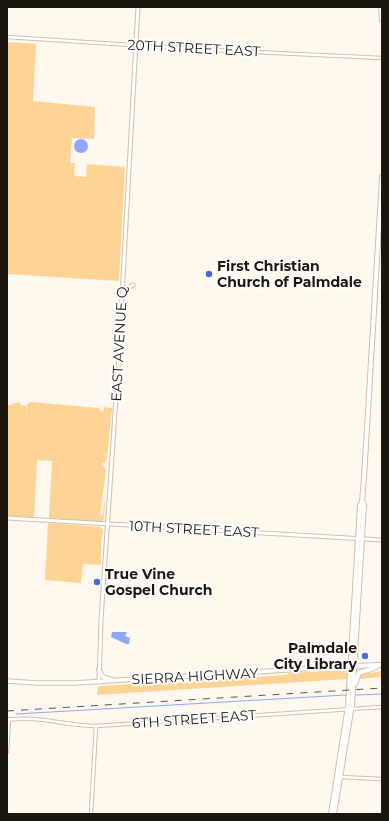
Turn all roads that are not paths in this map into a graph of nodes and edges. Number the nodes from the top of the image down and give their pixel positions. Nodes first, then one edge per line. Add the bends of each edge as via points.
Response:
1 (138, 7) edge
2 (381, 7) edge
3 (382, 20) edge
4 (7, 37) edge
5 (135, 45) junction
6 (382, 58) edge
7 (382, 177) edge
8 (132, 285) dead end
9 (122, 296) junction
10 (7, 518) edge
11 (107, 525) junction
12 (360, 539) junction
13 (381, 540) edge
14 (381, 665) edge
15 (353, 666) junction
16 (100, 670) junction
17 (7, 681) edge
18 (114, 681) junction
19 (99, 682) junction
20 (353, 686) junction
21 (382, 708) edge
22 (350, 710) junction
23 (8, 720) edge
24 (96, 726) junction
25 (7, 752) edge
26 (339, 777) junction
27 (382, 779) edge
28 (91, 814) edge
29 (331, 814) edge
30 (334, 814) edge

1 - 5 main road, EAST AVENUE Q
2 - 3 highway
4 - 5 street, 20TH STREET EAST
5 - 6 street, 20TH STREET EAST
5 - 9 main road, EAST AVENUE Q
7 - 12 highway via 360,505
8 - 9 main road
9 - 11 main road, EAST AVENUE Q
10 - 11 main road, 10TH STREET EAST
11 - 12 main road, 10TH STREET EAST
11 - 16 main road, EAST AVENUE Q
12 - 13 main road, 10TH STREET EAST
12 - 15 highway
14 - 15 highway, SIERRA HIGHWAY
14 - 20 highway via 359,672
15 - 18 main road, SIERRA HIGHWAY
15 - 20 highway
15 - 22 highway
16 - 18 main road via 102,676
16 - 19 main road, EAST AVENUE Q
17 - 19 main road, SIERRA HIGHWAY via 59,684
18 - 19 main road, SIERRA HIGHWAY
20 - 22 highway
21 - 22 street, 6TH STREET EAST
22 - 24 street, 6TH STREET EAST
22 - 26 highway
23 - 24 street, 6TH STREET EAST via 30,718
23 - 25 street
24 - 28 street
26 - 27 street
26 - 29 highway
26 - 30 highway

